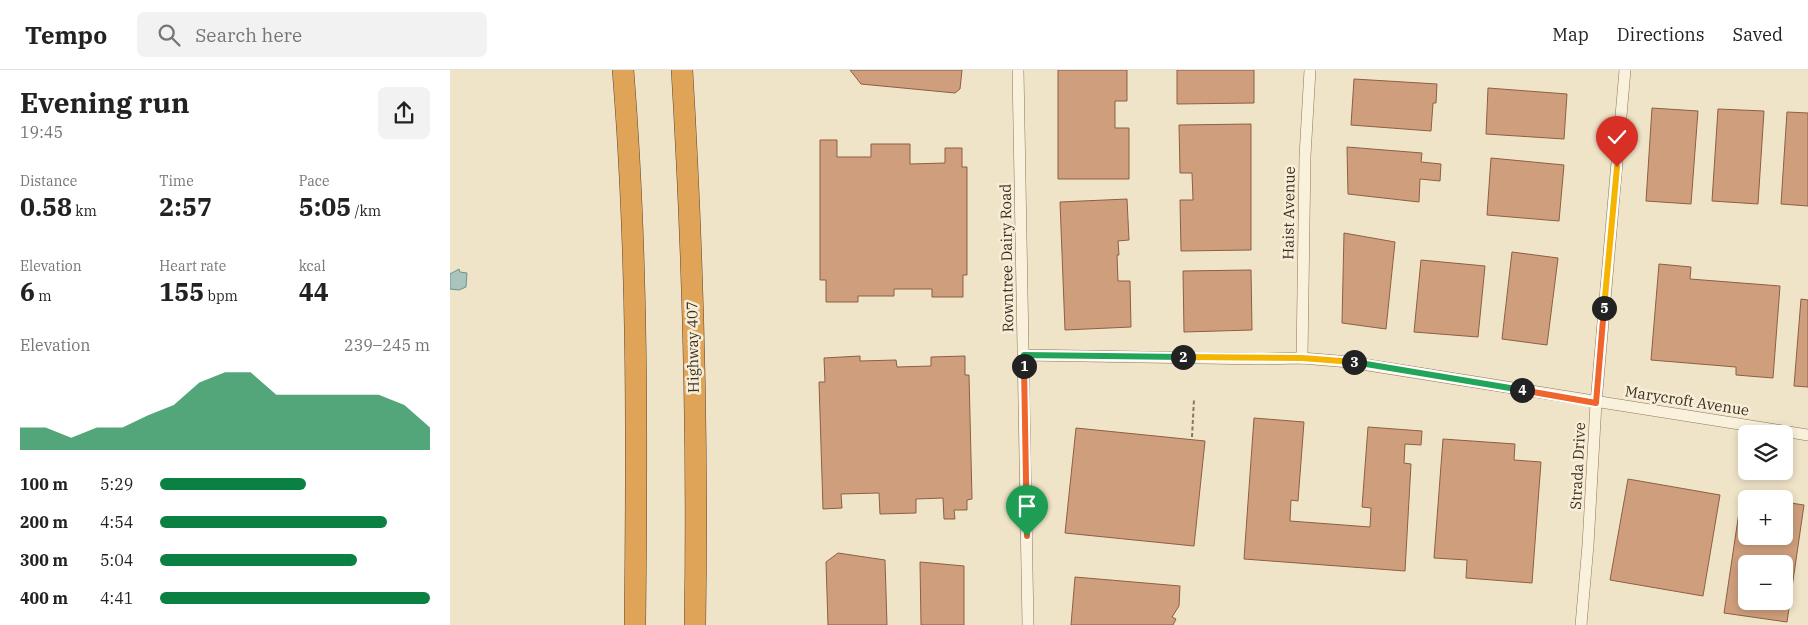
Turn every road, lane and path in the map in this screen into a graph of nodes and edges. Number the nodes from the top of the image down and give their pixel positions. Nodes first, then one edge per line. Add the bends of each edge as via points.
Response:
1 (682, 70) edge
2 (694, 70) edge
3 (1018, 70) edge
4 (1310, 70) edge
5 (1625, 70) edge
6 (623, 72) edge
7 (689, 192) junction
8 (1024, 355) junction
9 (1302, 358) junction
10 (1194, 398) dead end
11 (1596, 403) junction
12 (1808, 436) edge
13 (1192, 437) dead end
14 (635, 625) edge
15 (695, 625) edge
16 (1028, 625) edge
17 (1581, 625) edge

1 - 7 highway, Highway 407
2 - 7 highway
3 - 8 street, Rowntree Dairy Road
4 - 9 street, Haist Avenue
5 - 11 street, Strada Drive
6 - 14 highway via 635,387
7 - 15 highway, Highway 407
8 - 9 street, Marycroft Avenue
8 - 16 street, Rowntree Dairy Road
9 - 11 street, Marycroft Avenue via 1349,362
10 - 13 path
11 - 12 street, Marycroft Avenue
11 - 17 street, Strada Drive

